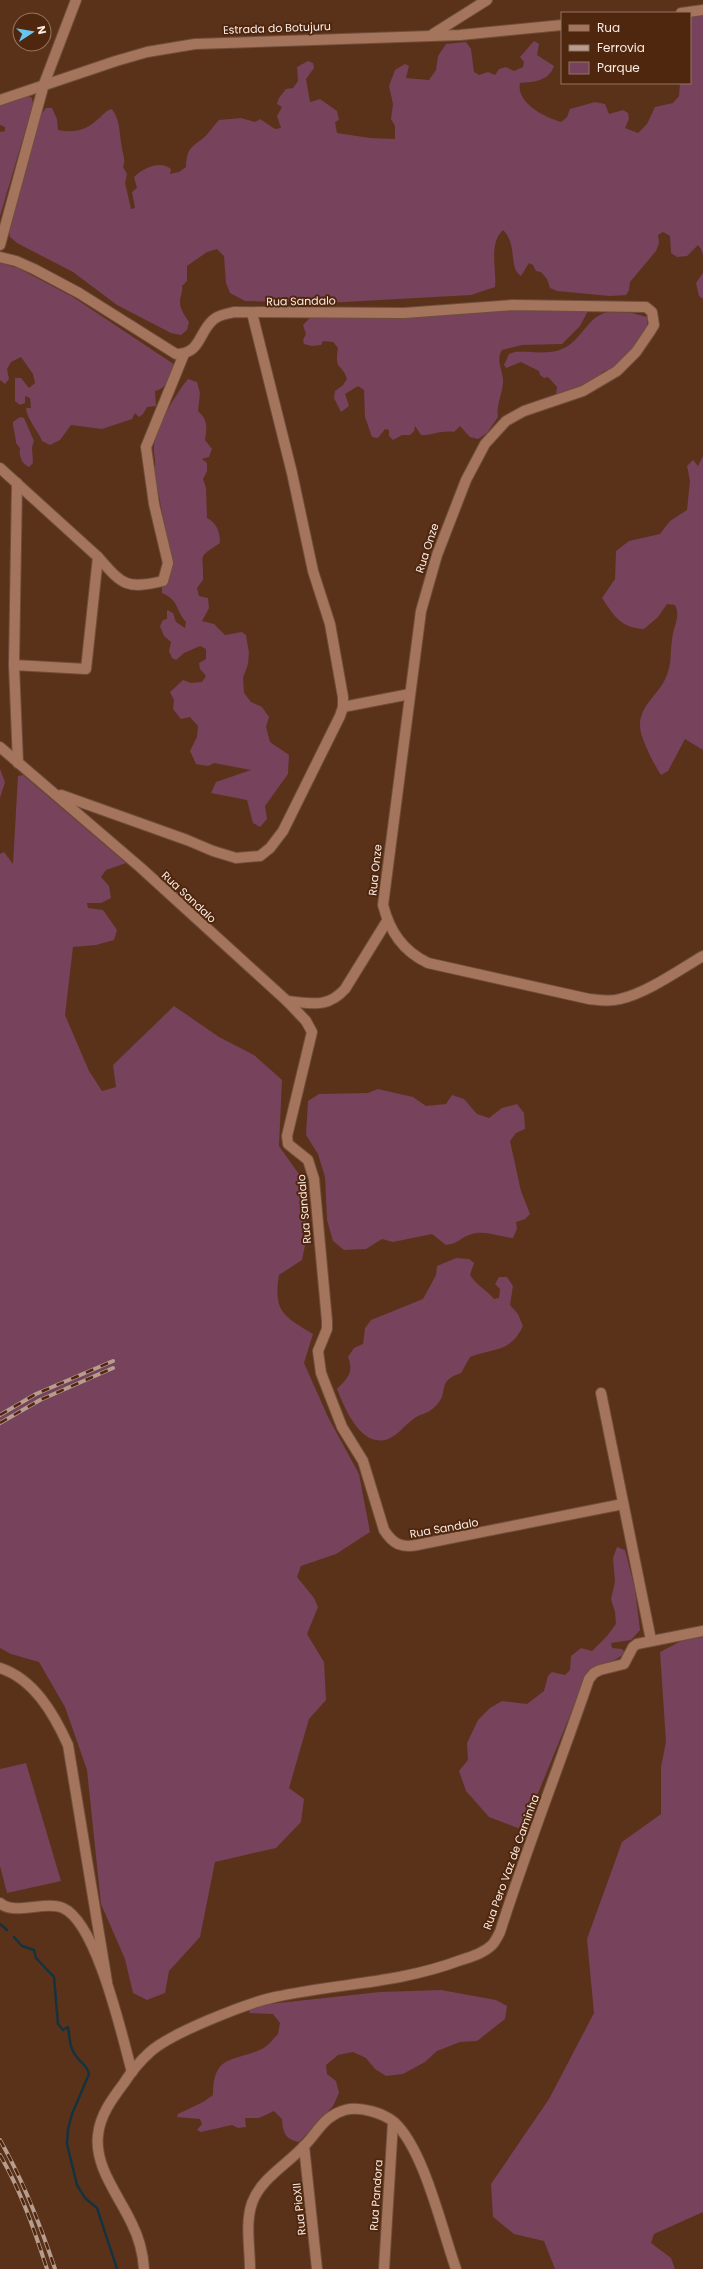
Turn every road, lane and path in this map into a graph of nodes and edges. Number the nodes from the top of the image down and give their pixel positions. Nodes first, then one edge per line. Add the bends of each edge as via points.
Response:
1 (76, 0) edge
2 (487, 0) edge
3 (703, 10) edge
4 (688, 12) edge
5 (561, 25) edge
6 (433, 34) junction
7 (44, 84) junction
8 (0, 100) edge
9 (0, 245) edge
10 (0, 257) edge
11 (646, 307) joint
12 (252, 313) junction
13 (184, 354) junction
14 (0, 468) edge
15 (16, 483) junction
16 (98, 557) junction
17 (14, 665) junction
18 (410, 694) junction
19 (343, 707) junction
20 (0, 747) edge
21 (18, 764) junction
22 (54, 792) junction
23 (387, 921) junction
24 (703, 956) edge
25 (287, 1001) junction
26 (601, 1392) dead end
27 (623, 1504) junction
28 (703, 1631) edge
29 (651, 1640) junction
30 (0, 1668) edge
31 (0, 1904) edge
32 (107, 1982) junction
33 (132, 2072) junction
34 (393, 2122) junction
35 (304, 2146) junction
36 (144, 2269) edge
37 (250, 2269) edge
38 (317, 2269) edge
39 (384, 2269) edge
40 (456, 2269) edge

1 - 7 street
2 - 6 street
3 - 4 street
5 - 6 street, Estrada do Botujuru via 460,35
6 - 7 street, Estrada do Botujuru via 195,44 147,52
7 - 8 street, Estrada do Botujuru
7 - 9 street
10 - 13 street via 34,269 78,293 166,350
11 - 12 street, Rua Sandalo via 512,306 404,313
11 - 18 street, Rua Onze via 652,312 654,325 636,352 616,371 583,391 524,411 506,421 485,444 466,480 437,554 421,610
12 - 13 street, Rua Sandalo via 234,312 220,315 212,320 192,350
12 - 19 street via 292,473 313,572 330,624
13 - 16 street via 146,447 154,504 168,563 163,581 144,586 121,582
14 - 15 street
15 - 16 street
15 - 17 street
16 - 17 street via 86,669
17 - 21 street
18 - 19 street
18 - 23 street, Rua Onze via 384,891 383,905
19 - 22 street via 283,831 260,856 236,858 213,851
20 - 21 street, Rua Sandalo
21 - 22 street, Rua Sandalo
22 - 25 street, Rua Sandalo
23 - 24 street, Rua Onze via 413,956 428,963 597,1000 620,999 635,994
23 - 25 street via 337,998 325,1003
25 - 27 street, Rua Sandalo via 306,1021 312,1032 287,1136 288,1144 308,1160 314,1179 327,1321 318,1358 335,1411 363,1461 384,1530 389,1538 400,1546 417,1546
26 - 27 street
27 - 29 street
28 - 29 street, Rua Pero Vaz de Caminha
29 - 33 street, Rua Pero Vaz de Caminha via 633,1647 624,1664 600,1670 589,1679 532,1834 500,1932 491,1946 478,1954 432,1971 404,1978 263,2000 176,2036 150,2052
30 - 32 street via 10,1671 34,1690 55,1716 68,1745
31 - 32 street via 10,1908 63,1908 83,1927
32 - 33 street
33 - 36 street, Rua Pero Vaz de Caminha via 101,2120 98,2136 99,2154 141,2247
34 - 35 street via 370,2111 345,2110 329,2118
34 - 39 street, Rua Pandora
34 - 40 street via 407,2138 422,2167
35 - 37 street via 264,2183 253,2202 249,2216
35 - 38 street, Rua PioXII

